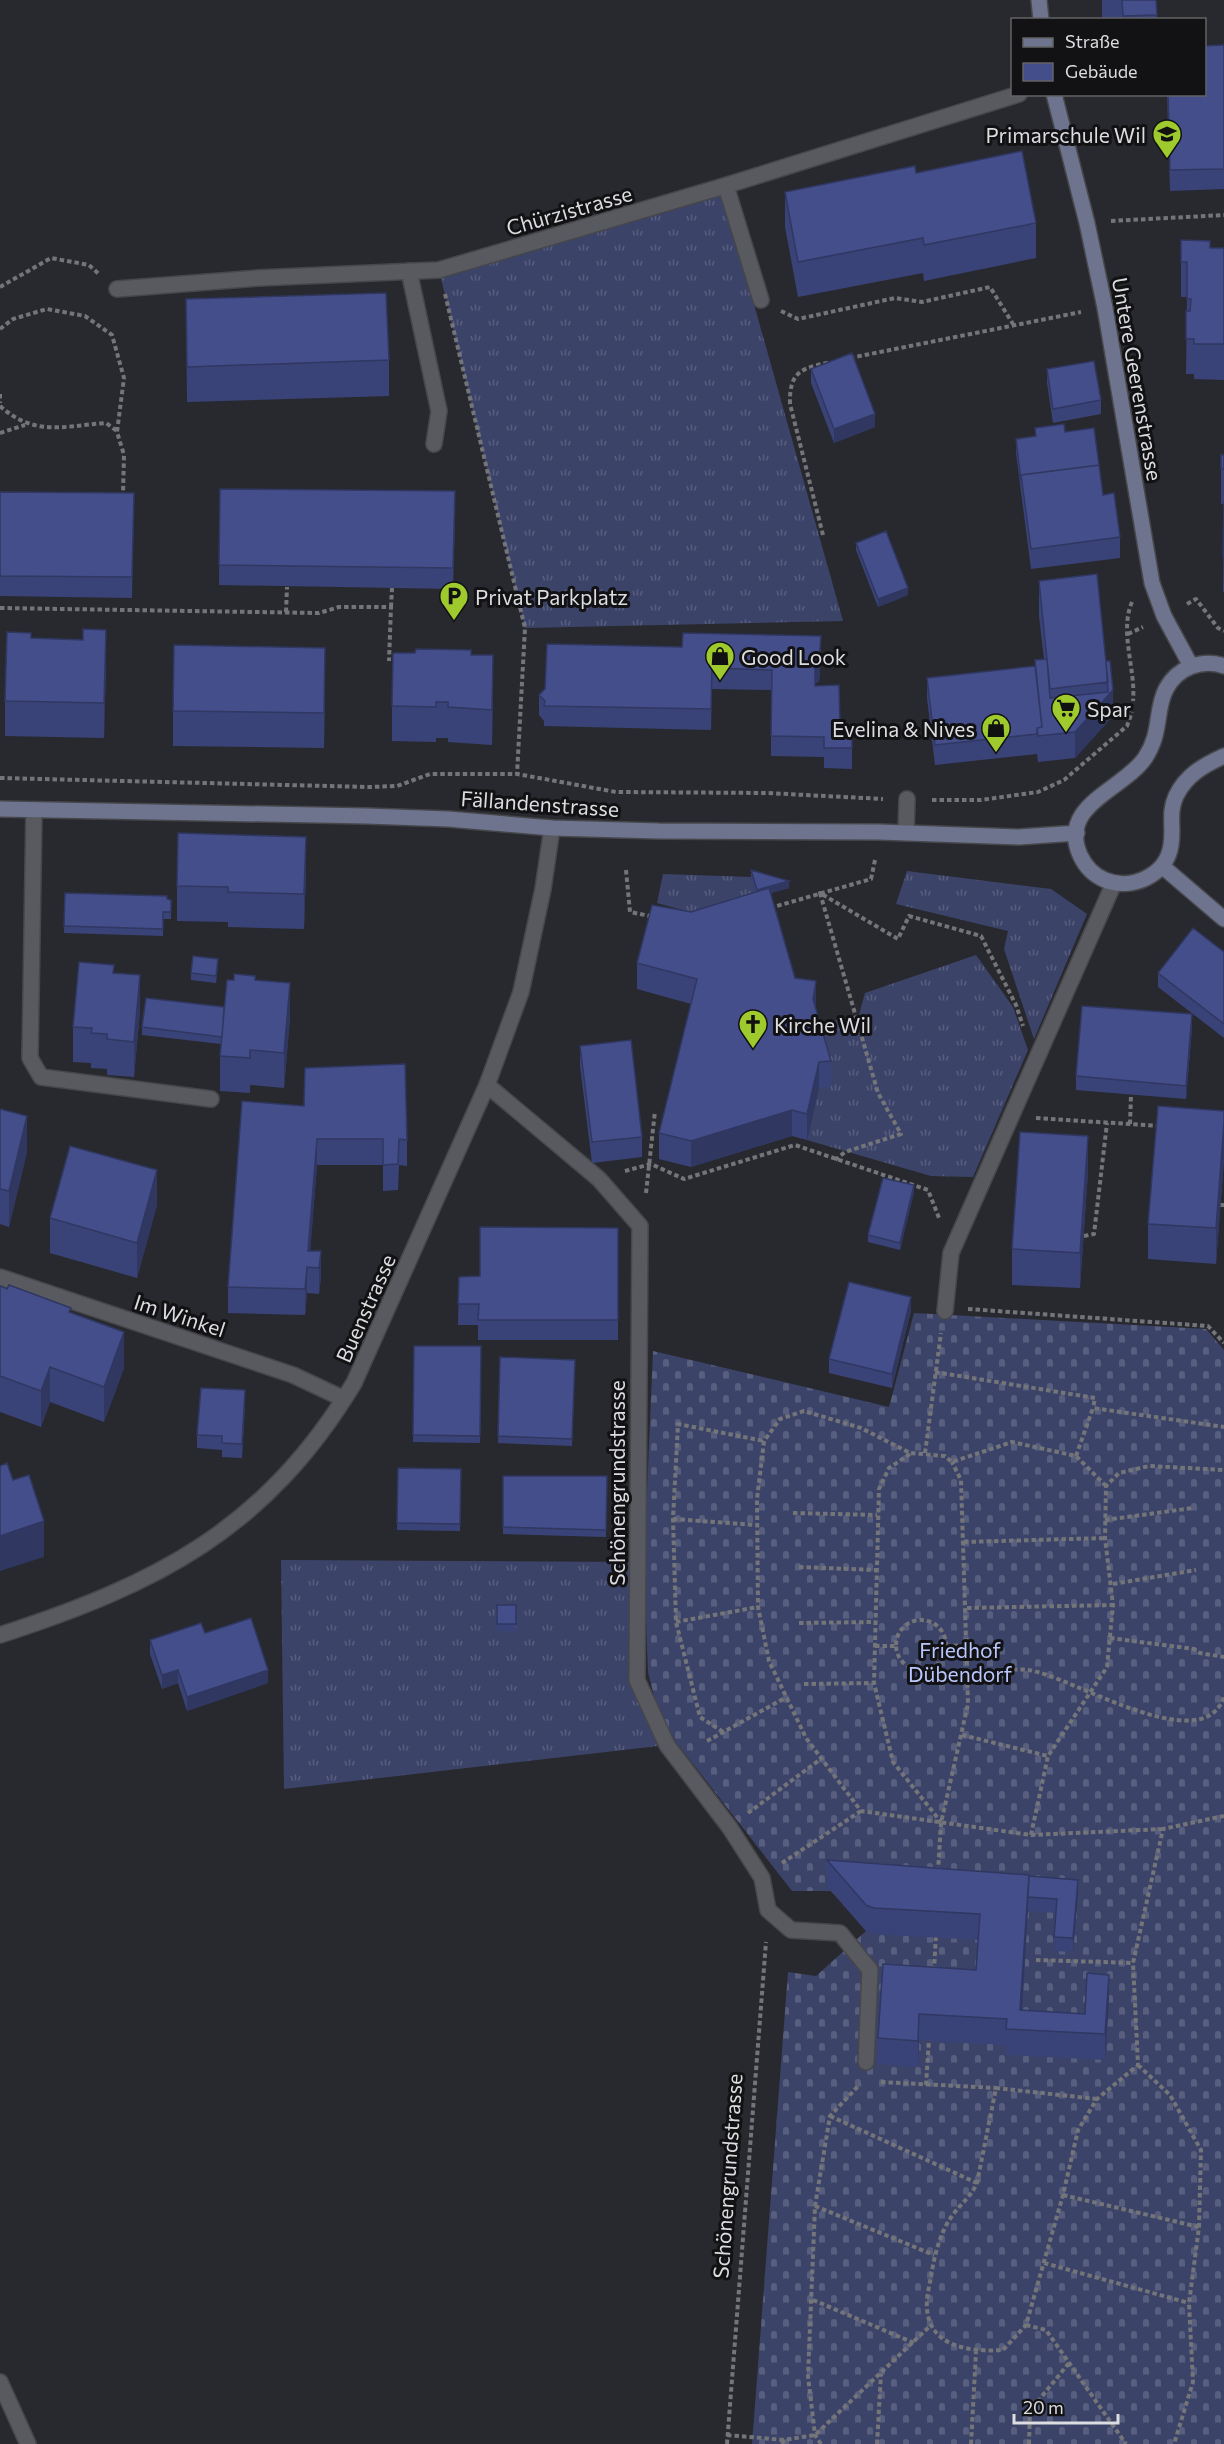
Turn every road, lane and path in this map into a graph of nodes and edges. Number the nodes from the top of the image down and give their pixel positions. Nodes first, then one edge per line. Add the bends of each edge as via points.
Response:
1 (1039, 0) edge
2 (1041, 18) edge
3 (1013, 96) edge
4 (1055, 96) edge
5 (726, 186) junction
6 (1224, 215) edge
7 (1088, 223) junction
8 (439, 270) junction
9 (409, 271) junction
10 (0, 287) edge
11 (117, 289) joint
12 (761, 300) dead end
13 (778, 300) dead end
14 (1105, 308) junction
15 (1013, 324) junction
16 (0, 329) edge
17 (0, 394) edge
18 (0, 405) edge
19 (26, 424) junction
20 (117, 432) junction
21 (0, 433) edge
22 (434, 444) dead end
23 (123, 501) edge
24 (824, 535) dead end
25 (287, 587) edge
26 (392, 588) edge
27 (1196, 599) dead end
28 (391, 607) junction
29 (0, 608) edge
30 (286, 612) junction
31 (1224, 631) edge
32 (1128, 634) dead end
33 (389, 661) dead end
34 (1191, 666) junction
35 (1224, 666) edge
36 (1224, 756) edge
37 (517, 774) junction
38 (0, 778) edge
39 (907, 799) junction
40 (0, 809) edge
41 (34, 810) junction
42 (552, 828) junction
43 (906, 833) junction
44 (1077, 833) junction
45 (875, 860) dead end
46 (1162, 866) junction
47 (626, 870) dead end
48 (1114, 883) junction
49 (820, 893) junction
50 (764, 910) edge
51 (663, 918) edge
52 (1224, 919) edge
53 (1016, 1005) dead end
54 (487, 1085) junction
55 (1131, 1095) edge
56 (211, 1099) dead end
57 (655, 1111) dead end
58 (1035, 1118) dead end
59 (1107, 1123) junction
60 (1130, 1124) junction
61 (1165, 1127) edge
62 (835, 1160) junction
63 (651, 1164) junction
64 (640, 1226) junction
65 (1084, 1236) edge
66 (951, 1253) junction
67 (0, 1277) edge
68 (945, 1309) junction
69 (1224, 1343) edge
70 (935, 1372) junction
71 (344, 1400) junction
72 (1093, 1408) junction
73 (1224, 1427) edge
74 (764, 1441) junction
75 (910, 1453) junction
76 (925, 1453) junction
77 (1076, 1456) junction
78 (952, 1462) junction
79 (1224, 1470) edge
80 (1106, 1486) junction
81 (1192, 1508) dead end
82 (793, 1513) dead end
83 (877, 1515) junction
84 (673, 1519) junction
85 (1105, 1520) junction
86 (756, 1525) junction
87 (1105, 1538) junction
88 (964, 1542) junction
89 (799, 1567) dead end
90 (875, 1570) junction
91 (1196, 1570) dead end
92 (1113, 1584) junction
93 (1113, 1605) junction
94 (758, 1607) junction
95 (967, 1608) junction
96 (676, 1622) junction
97 (875, 1622) junction
98 (800, 1623) dead end
99 (0, 1635) edge
100 (1110, 1638) junction
101 (968, 1645) junction
102 (875, 1646) junction
103 (896, 1646) junction
104 (946, 1646) junction
105 (1224, 1657) edge
106 (968, 1673) junction
107 (874, 1683) junction
108 (804, 1684) dead end
109 (1090, 1692) junction
110 (1224, 1697) edge
111 (785, 1698) junction
112 (723, 1732) junction
113 (962, 1735) junction
114 (707, 1741) dead end
115 (1048, 1756) junction
116 (822, 1758) junction
117 (861, 1811) junction
118 (1224, 1816) edge
119 (941, 1822) junction
120 (730, 1828) junction
121 (1163, 1829) junction
122 (1031, 1835) junction
123 (762, 1878) junction
124 (937, 1882) edge
125 (768, 1910) junction
126 (936, 1927) edge
127 (1036, 1960) dead end
128 (1132, 1963) junction
129 (933, 1982) edge
130 (930, 2029) edge
131 (866, 2062) dead end
132 (1138, 2065) junction
133 (862, 2081) dead end
134 (873, 2082) dead end
135 (926, 2085) junction
136 (996, 2088) junction
137 (1097, 2099) junction
138 (831, 2116) junction
139 (977, 2183) junction
140 (1063, 2195) junction
141 (815, 2206) junction
142 (1199, 2227) junction
143 (934, 2256) junction
144 (1044, 2263) junction
145 (813, 2300) junction
146 (1189, 2303) junction
147 (1026, 2325) junction
148 (930, 2326) junction
149 (914, 2343) junction
150 (976, 2352) junction
151 (1069, 2363) junction
152 (881, 2373) junction
153 (0, 2382) edge
154 (727, 2435) junction
155 (815, 2435) junction
156 (783, 2442) edge
157 (28, 2444) edge
158 (727, 2444) edge
159 (821, 2444) edge
160 (877, 2444) edge
161 (971, 2444) edge
162 (1029, 2444) edge
163 (1126, 2444) edge
164 (1174, 2444) edge

1 - 2 main road
3 - 5 street, Chürzistrasse
4 - 7 main road, Untere Geerenstrasse
5 - 8 street, Chürzistrasse
5 - 12 street
6 - 7 path
7 - 14 main road, Untere Geerenstrasse
8 - 9 street, Chürzistrasse
8 - 37 path via 525,628
9 - 11 street, Chürzistrasse
9 - 22 street via 439,411
10 - 11 path via 51,258 89,266
13 - 15 path via 781,311 798,319 895,298 922,302 990,287
14 - 15 path
14 - 34 main road, Untere Geerenstrasse via 1152,583 1164,616
15 - 24 path via 805,367 796,375 790,388 790,404
16 - 20 path via 13,319 47,309 85,316 112,335 124,378
17 - 18 path
18 - 19 path
19 - 20 path via 34,428 106,423
19 - 21 path
20 - 23 path via 124,455
25 - 30 path
26 - 28 path
27 - 31 path
28 - 30 path
28 - 33 path
29 - 30 path
32 - 39 path via 1133,697 1127,726 1064,780 1038,792 981,800
34 - 35 main road
34 - 44 main road via 1166,689 1158,729 1146,756 1124,781 1089,804 1081,814
36 - 46 main road via 1194,771 1177,795 1170,822 1171,847
37 - 38 path via 430,774 397,786 369,787
37 - 39 path via 616,792
39 - 43 street
40 - 41 main road, Fällandenstrasse
41 - 42 main road, Fällandenstrasse via 367,816
41 - 56 street via 30,1058 41,1077
42 - 43 main road, Fällandenstrasse
42 - 54 street, Buenstrasse via 521,992
43 - 44 main road, Fällandenstrasse via 1019,837
44 - 48 main road via 1078,851 1084,862 1092,872
45 - 49 path via 871,879
46 - 48 main road via 1138,882
46 - 52 main road
47 - 51 path via 630,912
48 - 66 street
49 - 50 path
49 - 53 path via 898,939 909,916 981,936
49 - 62 path via 878,1093 902,1134 845,1152
54 - 64 street via 599,1179
54 - 71 street, Buenstrasse
55 - 60 path
57 - 63 path
58 - 59 path
59 - 60 path
59 - 65 path via 1094,1234
60 - 61 path
62 - 63 path via 795,1145 684,1179
62 - 66 path via 928,1190
63 - 64 path
64 - 120 street, Schönengrundstrasse via 637,1680 667,1745
66 - 68 street
67 - 71 street, Im Winkel via 293,1375
68 - 69 path via 1208,1326
68 - 70 path
70 - 72 path via 1095,1398
70 - 76 path
71 - 99 street, Buenstrasse via 285,1477 219,1536 152,1576 66,1614
72 - 73 path
72 - 77 path
74 - 75 path via 780,1419 804,1411 861,1428
74 - 84 path via 678,1424
74 - 86 path
75 - 76 path
75 - 83 path via 889,1468 879,1489
76 - 78 path via 945,1456
77 - 78 path via 1012,1442
77 - 80 path
78 - 88 path via 961,1480
79 - 80 path via 1149,1466 1119,1473
80 - 85 path
81 - 85 path
82 - 83 path
83 - 90 path
84 - 86 path
84 - 96 path
85 - 87 path
86 - 94 path
87 - 88 path
87 - 92 path
88 - 95 path
89 - 90 path
90 - 97 path
91 - 92 path
92 - 93 path
93 - 95 path
93 - 100 path
94 - 96 path
94 - 111 path via 769,1661
95 - 101 path
96 - 112 path via 700,1717
97 - 98 path
97 - 102 path
100 - 105 path
100 - 109 path via 1107,1667
101 - 104 path
101 - 106 path
102 - 103 path
102 - 107 path
103 - 104 path via 902,1661 917,1670 940,1662
103 - 104 path via 906,1625 922,1620 942,1631
106 - 109 path via 1029,1670
106 - 113 path
107 - 108 path
107 - 119 path via 893,1762
109 - 110 path via 1149,1715 1195,1722 1207,1718
109 - 115 path
111 - 112 path
111 - 116 path via 806,1738
112 - 114 path
113 - 115 path
113 - 119 path
115 - 122 path
116 - 117 path
116 - 120 path
117 - 119 path
117 - 123 path
118 - 121 path
119 - 122 path
119 - 124 path
120 - 123 street, Schönengrundstrasse
121 - 122 path
121 - 128 path
123 - 125 street, Schönengrundstrasse
125 - 131 street via 791,1930 840,1933 870,1970
125 - 154 path, Schönengrundstrasse
126 - 129 path
127 - 128 path
128 - 132 path
130 - 135 path
132 - 137 path
132 - 142 path via 1170,2095 1201,2150
133 - 138 path
134 - 135 path
135 - 136 path
136 - 137 path
136 - 139 path
137 - 140 path via 1078,2130
138 - 139 path
138 - 141 path
139 - 143 path via 971,2197 951,2216
140 - 142 path
140 - 144 path
141 - 143 path
141 - 145 path
142 - 146 path
143 - 148 path via 926,2308
144 - 146 path
144 - 147 path
145 - 149 path
145 - 155 path via 808,2376
146 - 164 path via 1193,2382
147 - 150 path via 1003,2350
147 - 151 path via 1046,2330
148 - 149 path
148 - 150 path via 949,2344
149 - 152 path
150 - 161 path
151 - 162 path via 1030,2411
151 - 163 path
152 - 155 path
152 - 160 path
153 - 157 street
154 - 156 path
154 - 158 path, Schönengrundstrasse
155 - 156 path
155 - 159 path

